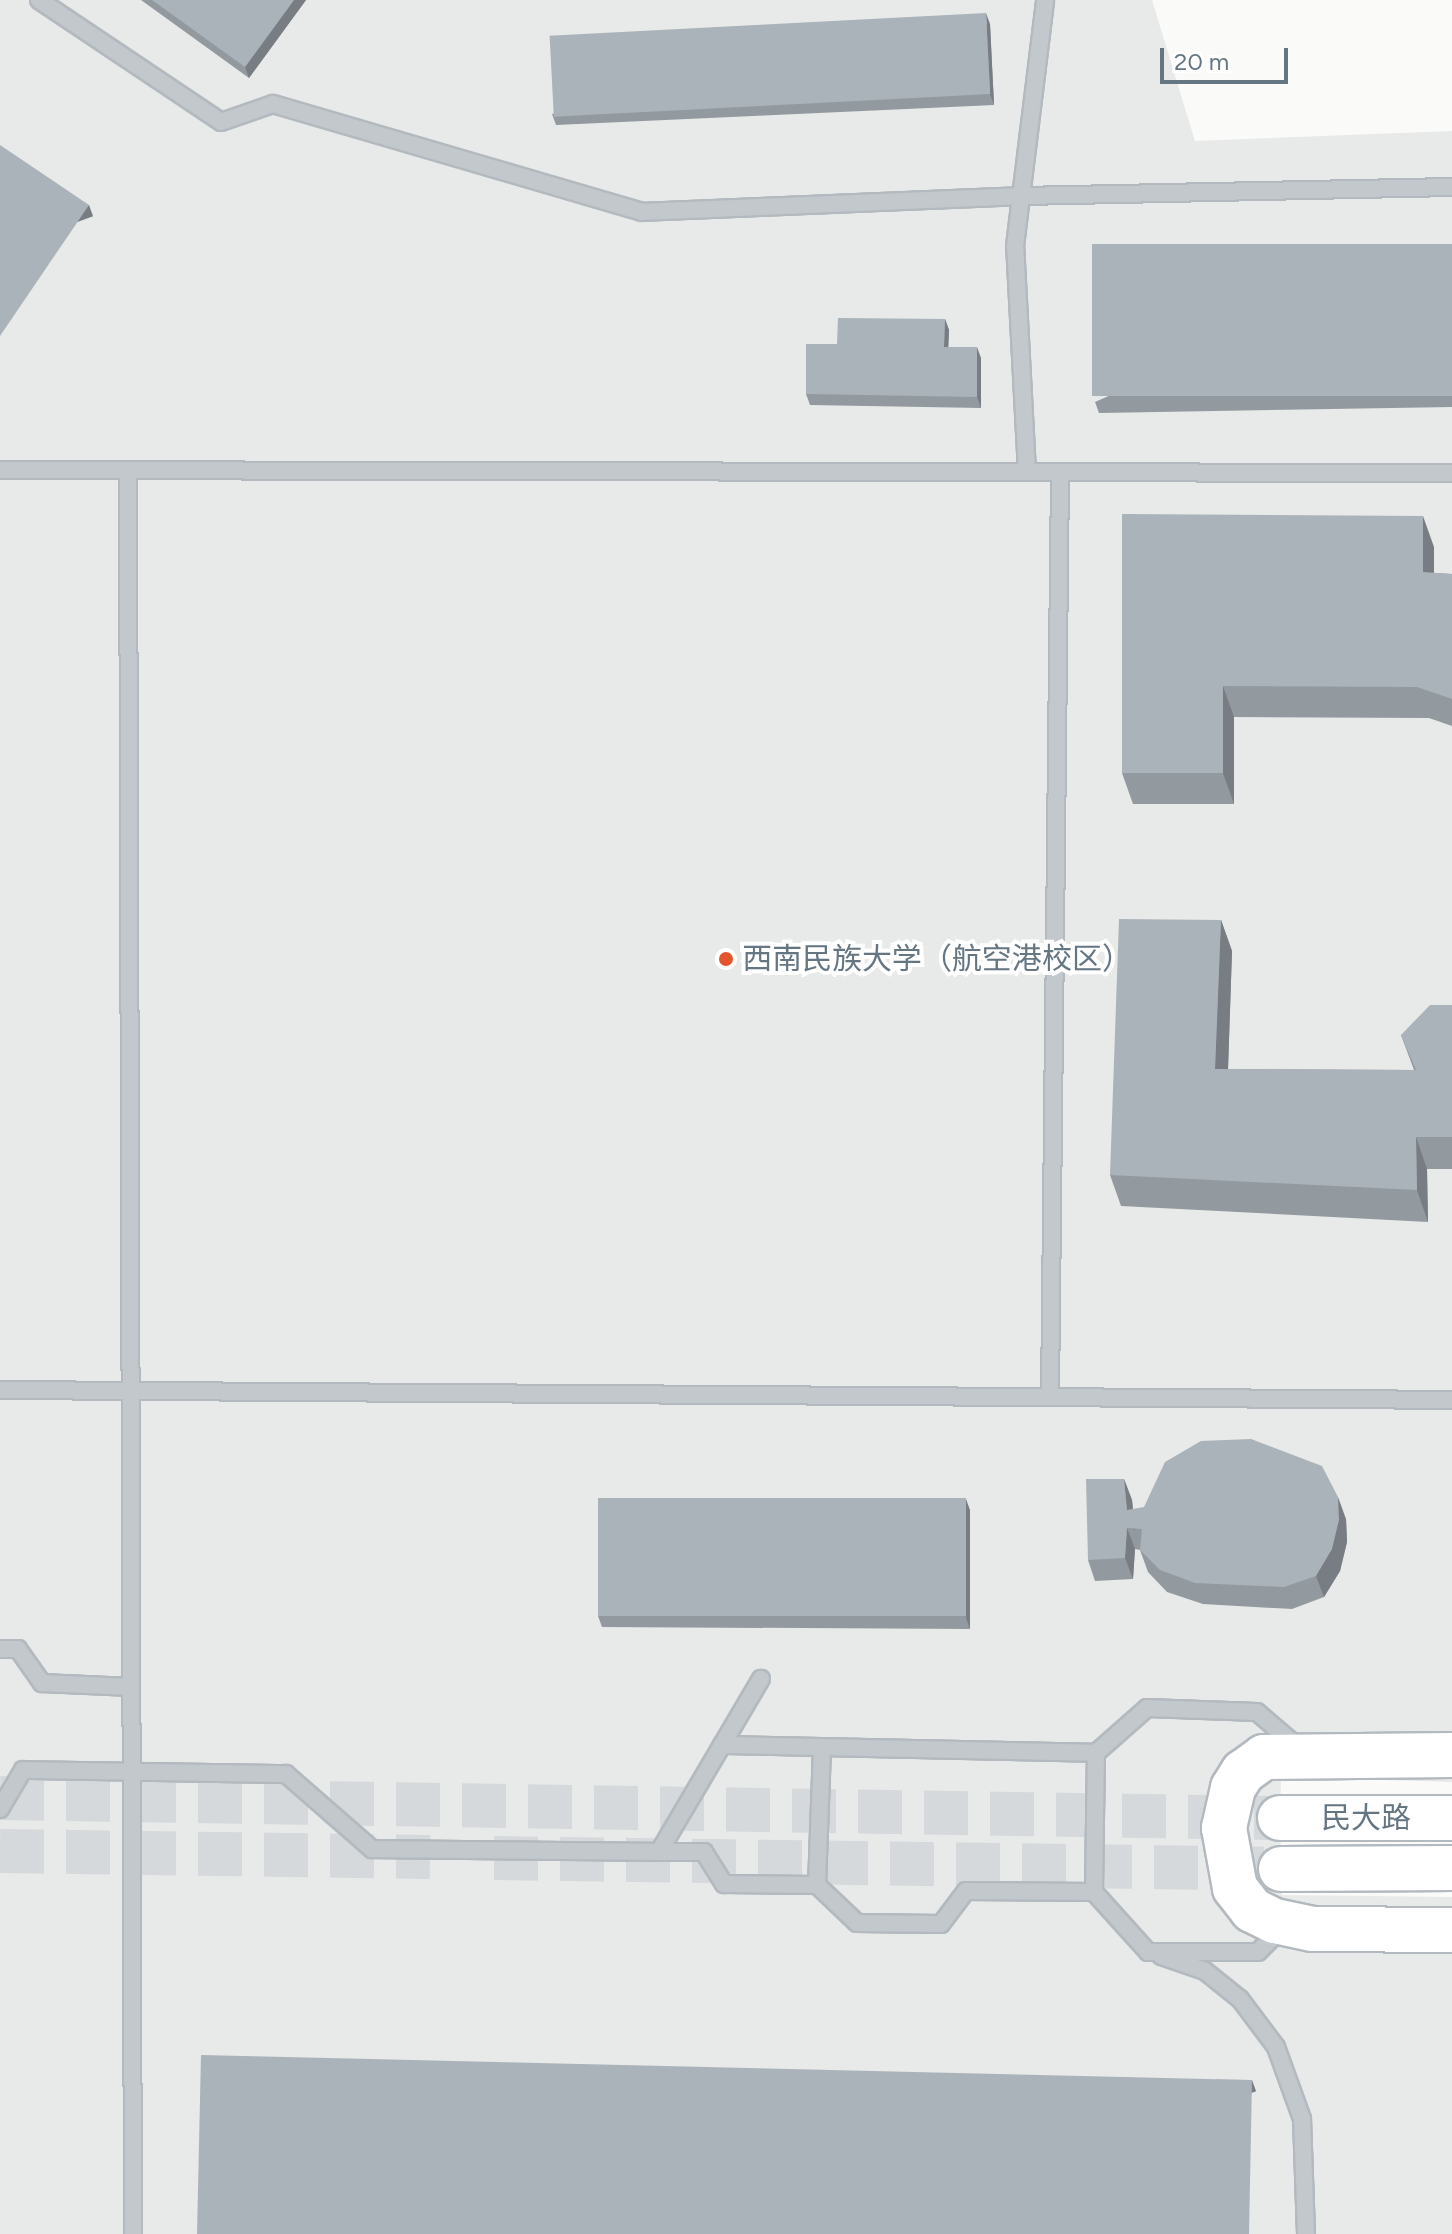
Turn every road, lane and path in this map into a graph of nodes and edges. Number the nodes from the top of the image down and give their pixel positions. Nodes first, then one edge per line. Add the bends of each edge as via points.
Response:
1 (39, 0) edge
2 (1045, 0) edge
3 (1452, 187) edge
4 (1022, 196) junction
5 (0, 470) edge
6 (128, 470) junction
7 (1027, 472) junction
8 (1060, 472) junction
9 (1452, 473) edge
10 (0, 1390) edge
11 (130, 1391) junction
12 (1050, 1397) junction
13 (1452, 1400) edge
14 (0, 1649) edge
15 (761, 1679) dead end
16 (131, 1687) junction
17 (722, 1745) junction
18 (822, 1747) junction
19 (1096, 1753) junction
20 (1304, 1753) junction
21 (1452, 1755) edge
22 (131, 1772) junction
23 (0, 1809) edge
24 (1280, 1818) tunnel mouth
25 (1452, 1818) edge
26 (659, 1852) junction
27 (1452, 1868) edge
28 (1281, 1869) tunnel mouth
29 (817, 1885) junction
30 (1094, 1892) junction
31 (1286, 1923) junction
32 (1452, 1930) edge
33 (1148, 1952) junction
34 (133, 2234) edge
35 (1306, 2234) edge

1 - 4 lane via 221,122 273,104 642,212
2 - 4 lane
3 - 4 lane
4 - 7 lane via 1015,246
5 - 6 lane
6 - 7 lane
6 - 11 lane
7 - 8 lane
8 - 9 lane
8 - 12 lane
10 - 11 lane
11 - 12 lane
11 - 16 lane
12 - 13 lane
14 - 16 lane via 18,1649 42,1683
15 - 17 lane
16 - 22 lane
17 - 18 lane
17 - 26 lane
18 - 19 lane
18 - 29 lane
19 - 20 lane via 1147,1708 1257,1712
19 - 30 lane
20 - 21 street
20 - 31 street via 1264,1757 1243,1772 1227,1805 1224,1828 1235,1888 1252,1910
22 - 23 lane via 23,1770
22 - 26 lane via 286,1774 372,1849
22 - 34 lane
24 - 25 street, 民大路
26 - 29 lane via 704,1852 724,1884
27 - 28 street, 民大路
29 - 30 lane via 857,1923 941,1924 966,1891
30 - 33 lane
31 - 32 street via 1313,1929
31 - 33 lane via 1258,1952
33 - 35 lane via 1205,1971 1240,1999 1276,2047 1302,2119

